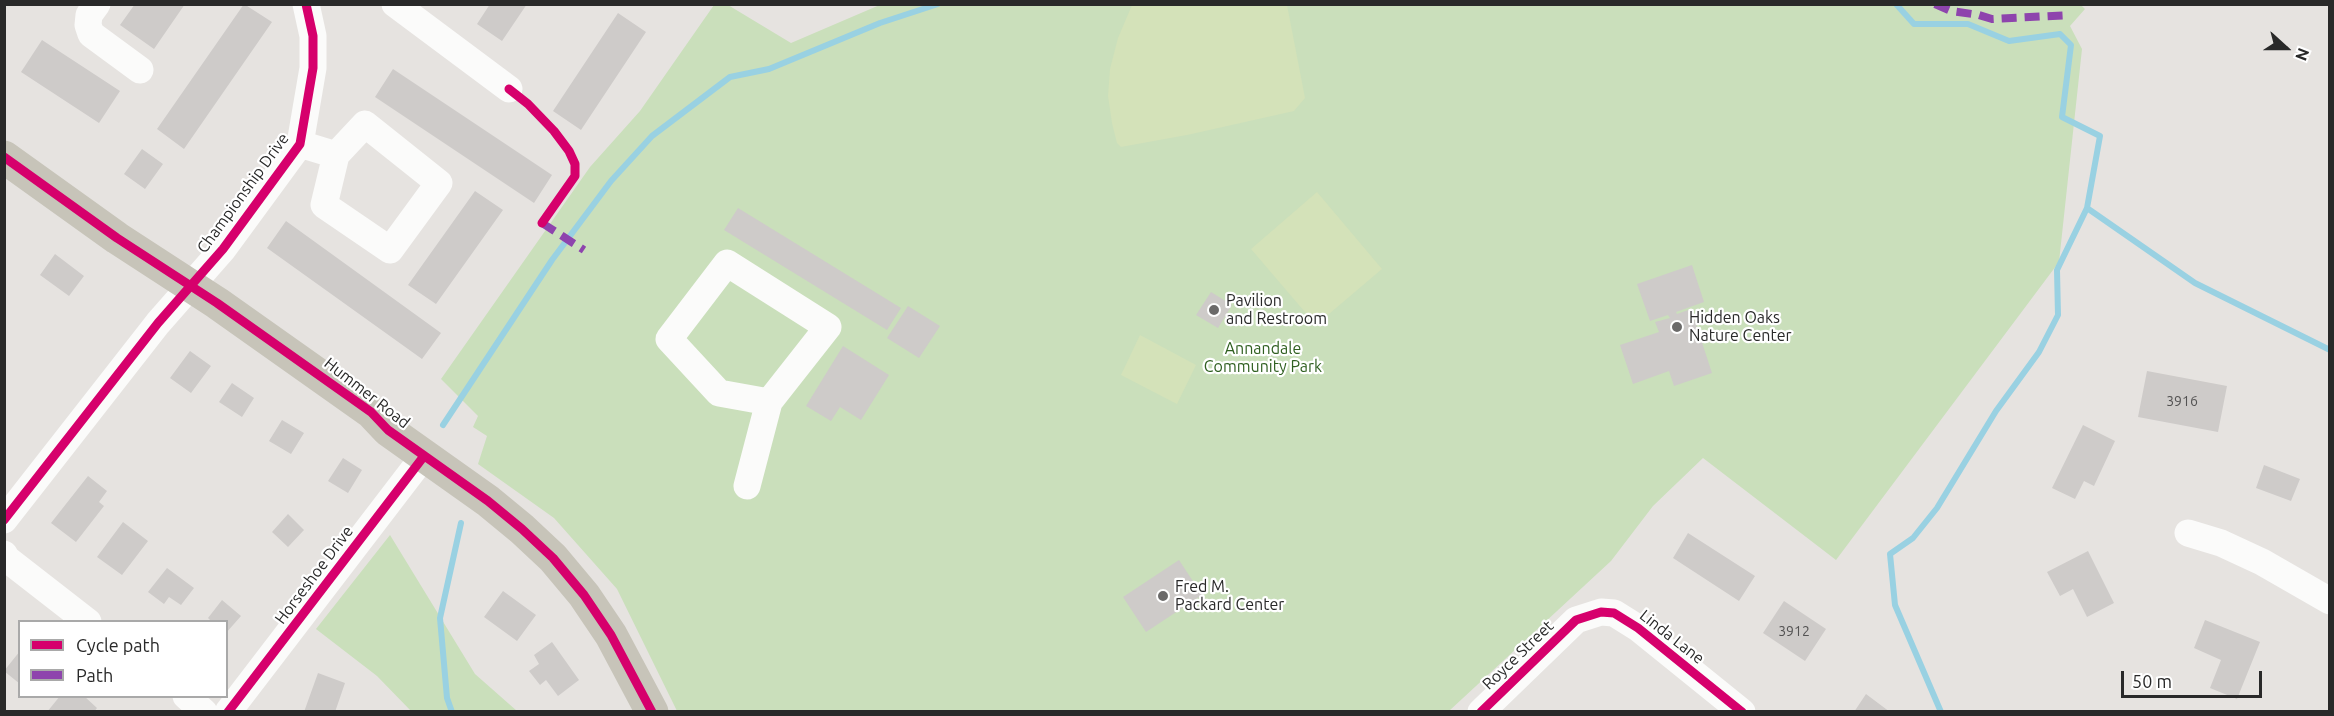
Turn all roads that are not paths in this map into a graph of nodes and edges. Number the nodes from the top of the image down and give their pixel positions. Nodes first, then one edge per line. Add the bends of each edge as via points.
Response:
1 (97, 4) edge
2 (306, 4) edge
3 (395, 4) edge
4 (140, 70) dead end
5 (509, 89) dead end
6 (300, 144) junction
7 (336, 155) junction
8 (4, 157) edge
9 (190, 286) junction
10 (769, 402) junction
11 (424, 456) junction
12 (747, 486) dead end
13 (4, 520) edge
14 (2188, 533) dead end
15 (4, 554) edge
16 (2330, 601) edge
17 (87, 620) edge
18 (1575, 620) joint
19 (188, 698) edge
20 (204, 711) edge
21 (228, 711) edge
22 (652, 711) edge
23 (1481, 711) edge
24 (1742, 711) edge

1 - 4 street via 90,15 91,34
2 - 6 street, Championship Drive via 313,36 313,68
3 - 5 street
6 - 7 street
6 - 9 street, Championship Drive via 223,249
7 - 7 street via 365,124 439,183 390,250 324,205
8 - 9 main road, Hummer Road
9 - 11 main road, Hummer Road via 371,412
9 - 13 street
10 - 10 street via 719,393 669,339 727,263 828,327
10 - 12 street
11 - 21 street, Horseshoe Drive
11 - 22 main road, Hummer Road via 488,501 553,558 611,634
14 - 16 street via 2262,562
15 - 17 street
18 - 23 street, Royce Street
18 - 24 street, Linda Lane via 1601,612 1614,614 1638,628
19 - 20 street

